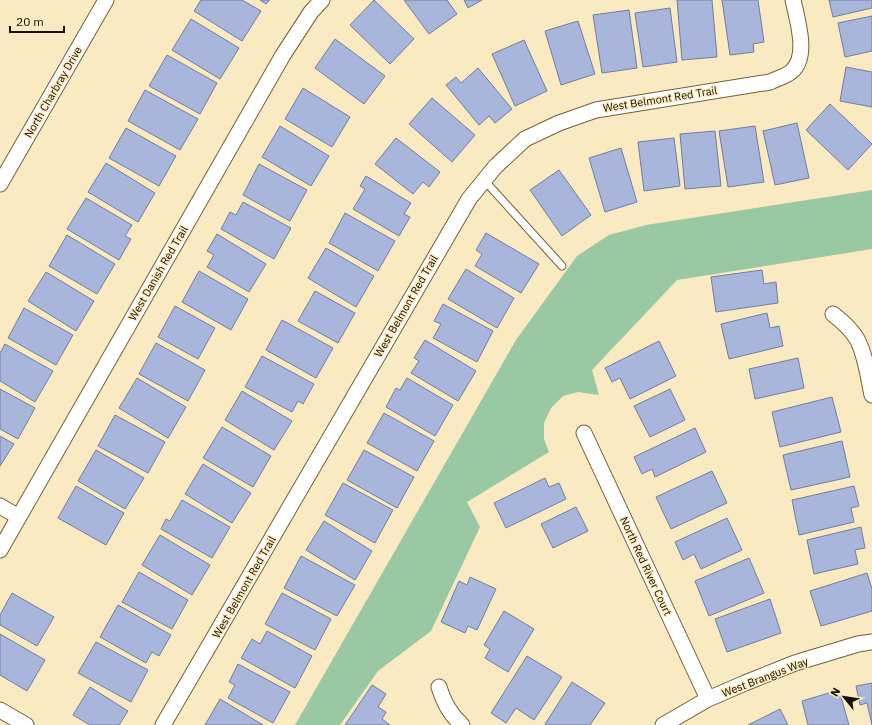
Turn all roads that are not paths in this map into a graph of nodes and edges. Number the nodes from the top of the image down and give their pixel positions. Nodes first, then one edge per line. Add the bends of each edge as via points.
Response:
1 (106, 0) edge
2 (322, 0) edge
3 (793, 0) edge
4 (484, 180) junction
5 (0, 184) edge
6 (562, 266) dead end
7 (833, 314) dead end
8 (872, 395) edge
9 (584, 433) dead end
10 (0, 506) edge
11 (19, 517) junction
12 (0, 550) edge
13 (872, 642) edge
14 (439, 687) dead end
15 (708, 699) junction
16 (0, 710) edge
17 (26, 725) edge
18 (163, 725) edge
19 (462, 725) edge
20 (663, 725) edge

1 - 5 street, North Charbray Drive
2 - 11 street, West Danish Red Trail via 311,12 283,55
3 - 4 street, West Belmont Red Trail via 801,38 800,58 792,72 770,82 596,110 558,123 525,139
4 - 6 lane
4 - 18 street, West Belmont Red Trail via 469,199
7 - 8 street via 856,338 864,355
9 - 15 street, North Red River Court
10 - 11 street
11 - 12 street, West Danish Red Trail
13 - 15 street, West Brangus Way via 795,663
14 - 19 street via 444,702
15 - 20 street, West Brangus Way
16 - 17 street

